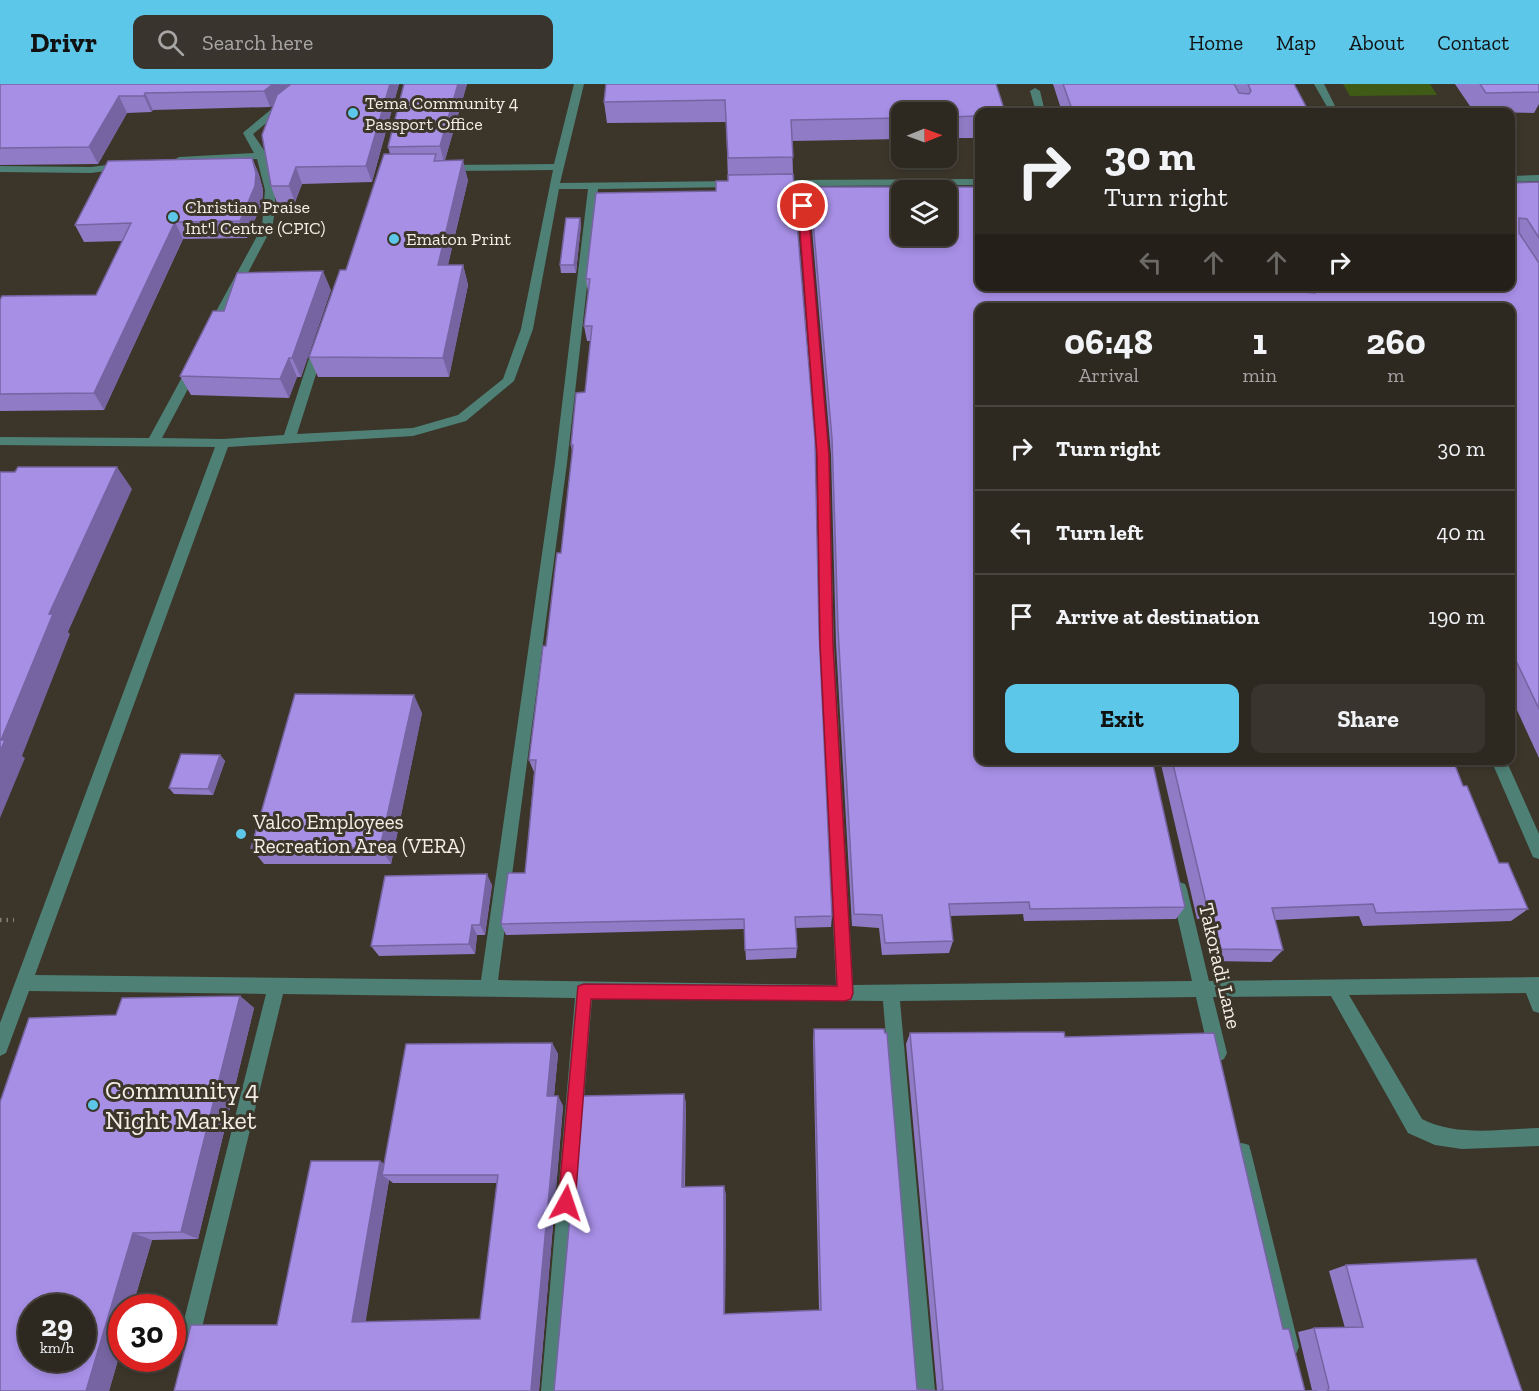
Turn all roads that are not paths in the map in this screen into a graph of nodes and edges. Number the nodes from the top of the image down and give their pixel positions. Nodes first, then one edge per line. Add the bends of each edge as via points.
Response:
1 (308, 84) edge
2 (579, 84) edge
3 (1319, 84) edge
4 (1035, 91) dead end
5 (1040, 108) edge
6 (1332, 108) edge
7 (263, 156) junction
8 (171, 160) edge
9 (134, 165) edge
10 (559, 167) junction
11 (435, 168) edge
12 (0, 169) edge
13 (1539, 178) edge
14 (1515, 179) edge
15 (975, 182) edge
16 (778, 183) edge
17 (801, 183) junction
18 (743, 184) edge
19 (554, 186) junction
20 (593, 186) junction
21 (322, 335) edge
22 (207, 340) edge
23 (196, 360) edge
24 (289, 439) junction
25 (0, 441) edge
26 (153, 442) junction
27 (224, 443) junction
28 (1500, 765) edge
29 (1539, 852) edge
30 (1176, 875) edge
31 (24, 983) junction
32 (1535, 985) edge
33 (276, 987) junction
34 (1335, 987) junction
35 (488, 989) junction
36 (1202, 989) junction
37 (584, 992) junction
38 (891, 992) junction
39 (845, 993) junction
40 (1539, 1005) edge
41 (0, 1047) edge
42 (1222, 1069) edge
43 (1539, 1137) edge
44 (1238, 1138) edge
45 (186, 1352) edge
46 (1295, 1368) edge
47 (551, 1391) edge
48 (925, 1391) edge

1 - 7 street via 248,133
2 - 10 street
3 - 6 street
4 - 5 street
7 - 8 street
7 - 22 street via 272,211
9 - 12 street via 92,170
10 - 11 street
10 - 19 street
13 - 14 street
15 - 17 street
16 - 17 street
17 - 39 street via 823,455 827,644
18 - 20 street
19 - 20 street
19 - 24 street via 527,329 508,381 462,418 413,432
20 - 35 street via 561,463
21 - 24 street
23 - 26 street
24 - 27 street
25 - 26 street
26 - 27 street
27 - 31 street
28 - 29 street
30 - 36 street, Takoradi Lane
31 - 33 street
31 - 41 street
32 - 34 street
32 - 40 street
33 - 35 street
33 - 45 street
34 - 36 street
34 - 43 street via 1415,1126 1435,1136 1462,1140
35 - 37 street
36 - 38 street
36 - 42 street, Takoradi Lane
37 - 39 street
37 - 47 street
38 - 39 street
38 - 48 street
44 - 46 street

